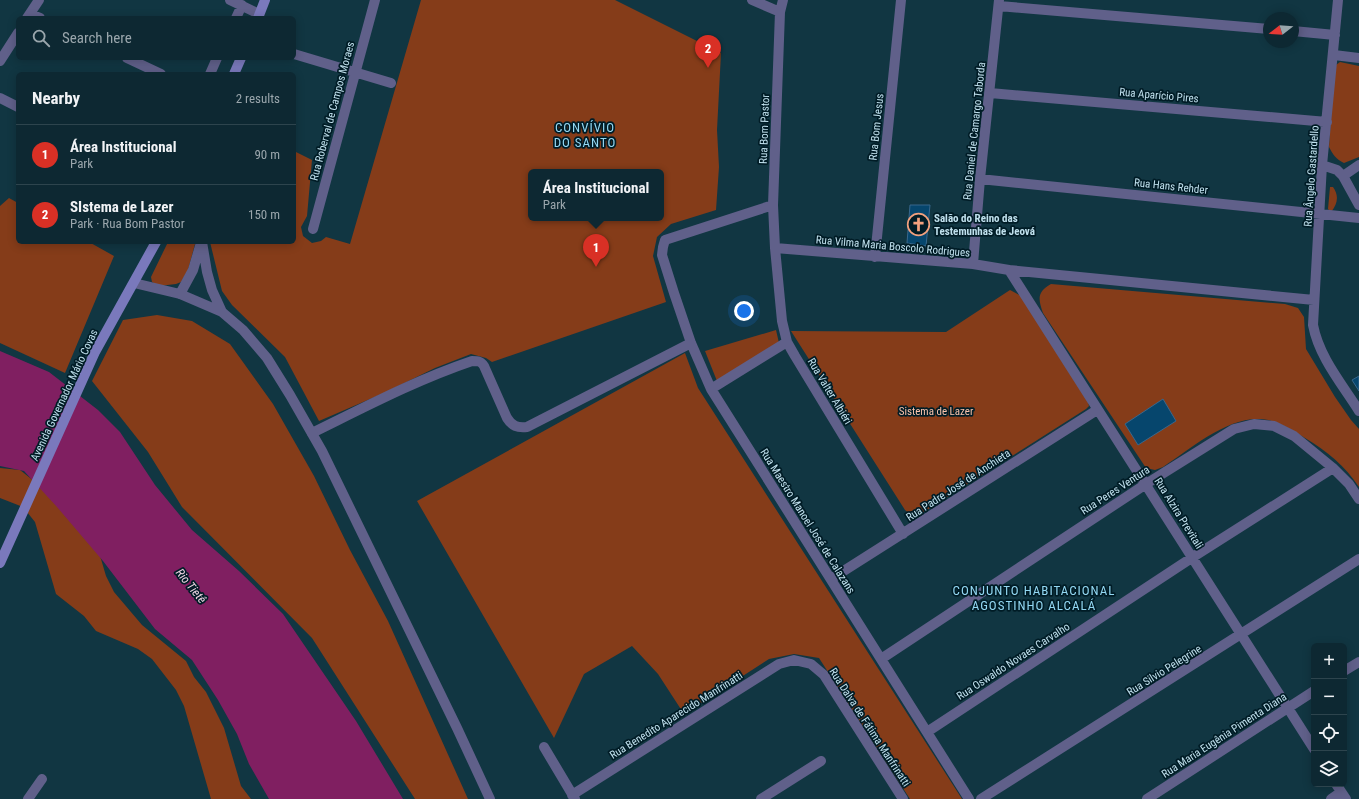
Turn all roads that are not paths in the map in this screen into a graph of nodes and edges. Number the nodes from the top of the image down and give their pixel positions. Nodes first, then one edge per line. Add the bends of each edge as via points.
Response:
1 (39, 0) edge
2 (230, 0) edge
3 (265, 0) edge
4 (375, 0) edge
5 (752, 0) edge
6 (782, 0) edge
7 (900, 0) edge
8 (1338, 0) edge
9 (999, 3) edge
10 (242, 5) junction
11 (780, 12) junction
12 (29, 16) edge
13 (237, 16) edge
14 (259, 16) edge
15 (1263, 28) edge
16 (1299, 32) edge
17 (1335, 35) junction
18 (16, 36) edge
19 (296, 55) edge
20 (1334, 55) junction
21 (1359, 58) edge
22 (131, 60) edge
23 (216, 60) edge
24 (240, 60) edge
25 (0, 61) edge
26 (355, 71) junction
27 (157, 72) edge
28 (211, 72) edge
29 (235, 72) edge
30 (391, 83) dead end
31 (990, 93) junction
32 (0, 98) edge
33 (16, 106) edge
34 (1327, 122) junction
35 (1322, 165) junction
36 (1359, 165) edge
37 (1343, 176) junction
38 (980, 179) junction
39 (773, 204) junction
40 (1359, 205) edge
41 (1320, 214) junction
42 (1359, 218) edge
43 (313, 229) dead end
44 (155, 244) edge
45 (201, 244) edge
46 (201, 244) edge
47 (775, 248) junction
48 (875, 257) junction
49 (973, 264) junction
50 (1009, 270) junction
51 (134, 283) junction
52 (180, 294) junction
53 (1314, 300) junction
54 (222, 312) junction
55 (787, 342) junction
56 (691, 343) junction
57 (711, 389) junction
58 (1098, 410) junction
59 (1359, 411) edge
60 (312, 434) junction
61 (1333, 468) junction
62 (1146, 484) junction
63 (1359, 499) edge
64 (903, 534) junction
65 (1193, 557) junction
66 (1359, 559) edge
67 (0, 563) edge
68 (831, 579) junction
69 (1242, 635) junction
70 (881, 659) junction
71 (794, 660) joint
72 (1359, 662) edge
73 (1347, 669) edge
74 (1311, 692) edge
75 (1288, 707) junction
76 (927, 732) junction
77 (1311, 744) edge
78 (544, 747) dead end
79 (821, 760) dead end
80 (42, 779) dead end
81 (1341, 792) edge
82 (574, 797) edge
83 (28, 799) edge
84 (490, 799) edge
85 (761, 799) edge
86 (903, 799) edge
87 (970, 799) edge
88 (982, 799) edge
89 (1147, 799) edge
90 (1331, 799) edge

1 - 12 street
2 - 10 street
3 - 14 main road
4 - 26 street, Rua Roberval de Campos Moraes
5 - 11 street
6 - 11 street, Rua Bom Pastor
7 - 48 street, Rua Bom Jesus
8 - 17 street, Rua Ângelo Gastardello
9 - 15 street
9 - 31 street, Rua Daniel de Camargo Taborda
10 - 13 street
10 - 14 street
11 - 39 street, Rua Bom Pastor
16 - 17 street
17 - 20 street, Rua Ângelo Gastardello
18 - 25 street
19 - 26 street
20 - 21 street
20 - 34 street, Rua Ângelo Gastardello
22 - 27 street
23 - 28 street
24 - 29 main road
26 - 30 street
26 - 43 street, Rua Roberval de Campos Moraes
31 - 34 street, Rua Aparício Pires
31 - 38 street, Rua Daniel de Camargo Taborda
32 - 33 street
34 - 35 street, Rua Ângelo Gastardello
35 - 37 street via 1337,170
35 - 41 street, Rua Ângelo Gastardello
36 - 37 street
37 - 40 street
38 - 41 street, Rua Hans Rehder
38 - 49 street, Rua Daniel de Camargo Taborda
39 - 47 street, Rua Bom Pastor
39 - 56 street, Rua Maestro Manoel José de Calazans via 665,240 662,254
41 - 42 street, Rua Hans Rehder
41 - 53 street, Rua Ângelo Gastardello
44 - 51 main road, Avenida Governador Mário Covas
45 - 52 street via 193,270
46 - 54 street via 206,272
47 - 48 street, Rua Vilma Maria Boscolo Rodrigues
47 - 55 street, Rua Valter Albiéri via 782,321
48 - 49 street, Rua Vilma Maria Boscolo Rodrigues
49 - 50 street, Rua Vilma Maria Boscolo Rodrigues
50 - 53 street, Rua Vilma Maria Boscolo Rodrigues
50 - 58 street, Rua Alzira Previtali
51 - 52 street
51 - 67 main road, Avenida Governador Mário Covas via 95,352
52 - 54 street
53 - 59 street, Rua Ângelo Gastardello via 1313,325 1316,339
54 - 60 street via 243,330 267,358
55 - 57 street
55 - 64 street, Rua Valter Albiéri
56 - 57 street, Rua Maestro Manoel José de Calazans
56 - 60 street via 527,427 520,428 511,424 484,366 481,362 472,361 418,381
57 - 68 street, Rua Maestro Manoel José de Calazans
58 - 62 street, Rua Alzira Previtali
58 - 64 street, Rua Padre José de Anchieta
60 - 84 street via 326,458
61 - 62 street, Rua Peres Ventura via 1294,436 1274,426 1254,424 1234,429
61 - 63 street, Rua Peres Ventura
61 - 65 street, Rua Oswaldo Novaes Carvalho
62 - 65 street, Rua Alzira Previtali
62 - 70 street, Rua Peres Ventura
64 - 68 street, Rua Padre José de Anchieta
65 - 69 street, Rua Alzira Previtali
65 - 76 street, Rua Oswaldo Novaes Carvalho
66 - 69 street, Rua Silvio Pelegrine
68 - 70 street, Rua Maestro Manoel José de Calazans
69 - 75 street, Rua Alzira Previtali
69 - 88 street, Rua Silvio Pelegrine
70 - 76 street, Rua Maestro Manoel José de Calazans
71 - 82 street, Rua Benedito Aparecido Manfrinatti via 779,664
71 - 86 street, Rua Dalva de Fátima Manfrinatti via 811,664 824,675
72 - 73 street
74 - 75 street, Rua Maria Eugênia Pimenta Diana
75 - 77 street, Rua Alzira Previtali
75 - 89 street, Rua Maria Eugênia Pimenta Diana
76 - 87 street, Rua Maestro Manoel José de Calazans
78 - 82 street
79 - 85 street
80 - 83 street
81 - 90 street

